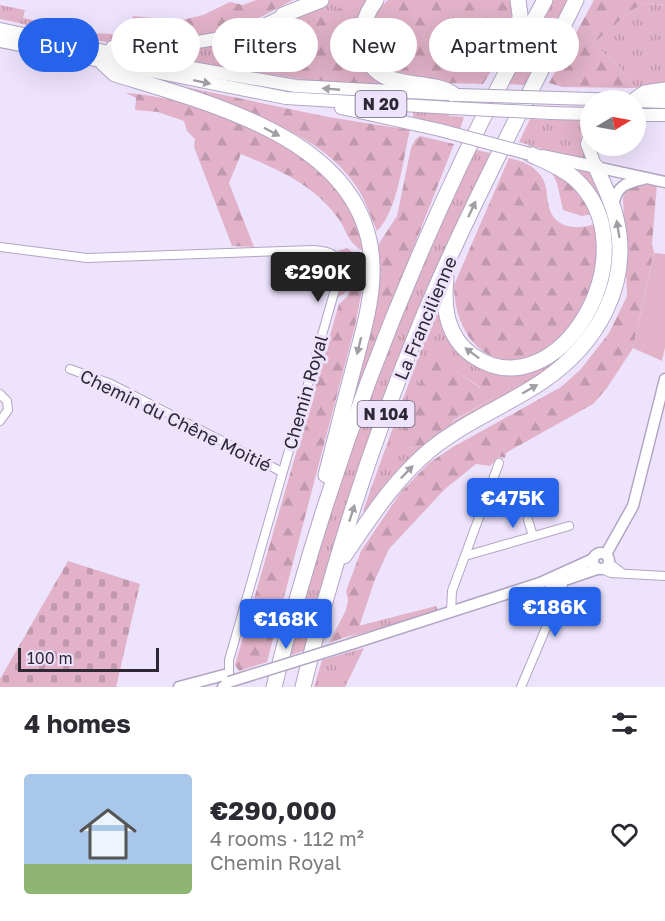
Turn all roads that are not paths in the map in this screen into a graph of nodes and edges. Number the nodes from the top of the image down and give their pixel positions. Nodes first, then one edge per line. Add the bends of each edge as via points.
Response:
1 (305, 0) edge
2 (321, 0) edge
3 (376, 0) edge
4 (518, 0) edge
5 (545, 0) edge
6 (576, 0) edge
7 (582, 0) edge
8 (283, 15) junction
9 (520, 18) edge
10 (535, 18) edge
11 (568, 18) edge
12 (568, 18) edge
13 (0, 29) edge
14 (18, 33) edge
15 (0, 40) edge
16 (99, 49) edge
17 (99, 50) edge
18 (104, 63) junction
19 (505, 72) edge
20 (540, 72) edge
21 (665, 90) edge
22 (665, 95) edge
23 (454, 99) junction
24 (580, 99) edge
25 (311, 101) junction
26 (646, 102) edge
27 (665, 102) edge
28 (646, 103) edge
29 (646, 106) edge
30 (646, 110) edge
31 (580, 114) edge
32 (665, 116) edge
33 (530, 154) junction
34 (592, 156) edge
35 (596, 167) junction
36 (649, 178) junction
37 (665, 182) edge
38 (613, 207) junction
39 (0, 247) edge
40 (448, 262) junction
41 (70, 369) dead end
42 (665, 379) edge
43 (0, 394) edge
44 (0, 421) edge
45 (499, 463) dead end
46 (282, 472) junction
47 (528, 520) dead end
48 (569, 526) dead end
49 (533, 536) junction
50 (465, 556) junction
51 (308, 557) junction
52 (601, 563) junction
53 (335, 569) junction
54 (665, 576) edge
55 (563, 579) junction
56 (451, 612) junction
57 (226, 684) edge
58 (179, 687) edge
59 (274, 687) edge
60 (303, 687) edge
61 (521, 687) edge

1 - 8 main road
2 - 8 highway
3 - 23 highway via 367,14 363,34 366,53 377,69 394,81 443,87
4 - 9 highway
5 - 10 highway, La Francilienne / N 104
6 - 11 highway, La Francilienne / N 104
7 - 12 highway
8 - 16 main road via 196,43
13 - 14 main road, N 20
15 - 18 main road, N 20
23 -> 17 main road, N 20 via 296,86
18 -> 25 main road, N 20
18 -> 51 highway via 115,74 219,107 299,147 333,174 362,216 371,248 369,301
19 - 51 highway, La Francilienne / N 104 via 392,320 360,401
40 -> 20 highway, La Francilienne / N 104
21 - 26 highway
22 - 28 main road
23 - 24 main road, N 20, bridge
23 - 25 main road, N 20
23 - 31 main road, N 20, bridge
25 - 33 main road, bridge
27 - 29 main road
30 - 32 main road
33 - 35 main road
33 -> 40 highway via 573,177 588,194 600,218 605,242 604,268 597,292 580,324 558,348 533,363 509,368 486,363 463,347 450,328 444,305
34 - 35 main road
35 - 36 street
35 - 38 highway
36 - 37 street
36 - 38 street via 621,185
53 -> 38 highway via 409,469 451,435 542,381 579,352 617,286 620,251
39 - 46 street, Chemin Royal via 87,258 314,250 335,255 340,272
53 -> 40 highway, La Francilienne / N 104 via 384,419
41 - 46 street, Chemin du Chêne Moitié via 111,384
42 - 52 street via 633,506
43 - 44 street via 7,401 8,410
45 - 50 street
46 - 57 street, Chemin Royal via 229,660
47 - 49 street
48 - 49 street
49 - 50 street
50 - 56 street via 452,591
51 - 59 highway, La Francilienne / N 104
52 - 54 street via 611,573
52 - 55 street
53 - 60 highway, La Francilienne / N 104
55 - 56 street
55 - 61 street
56 - 57 street, bridge
57 - 58 street via 224,675

